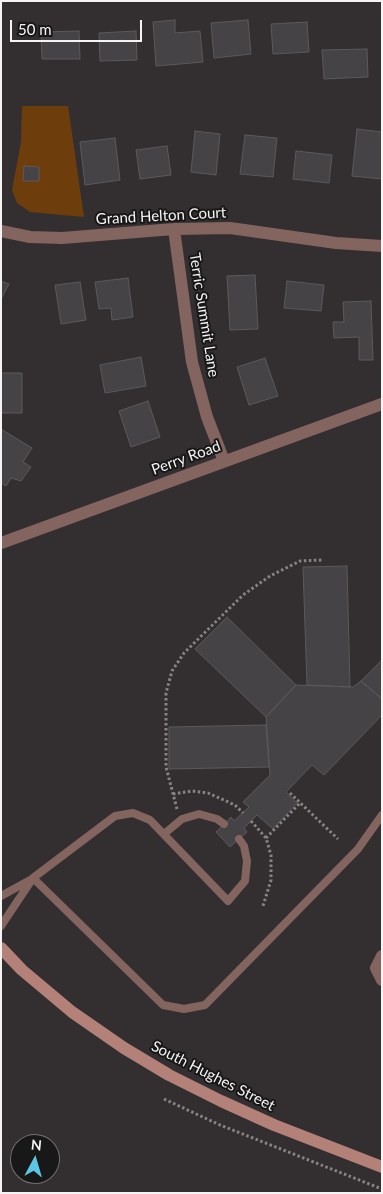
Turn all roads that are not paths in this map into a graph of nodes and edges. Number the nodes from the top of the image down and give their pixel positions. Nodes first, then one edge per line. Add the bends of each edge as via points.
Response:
1 (174, 229) junction
2 (1, 231) edge
3 (382, 246) edge
4 (382, 404) edge
5 (224, 462) junction
6 (1, 543) edge
7 (382, 815) edge
8 (224, 824) dead end
9 (164, 834) junction
10 (239, 839) dead end
11 (33, 878) junction
12 (1, 896) edge
13 (1, 926) edge
14 (1, 948) edge
15 (382, 956) edge
16 (382, 980) edge
17 (382, 1166) edge

1 - 2 street, Grand Helton Court via 62,238 30,238
1 - 3 street, Grand Helton Court via 230,228
1 - 5 street, Terric Summit Lane via 192,362
4 - 5 street, Perry Road
5 - 6 street, Perry Road
7 - 11 lane via 358,849 205,1005 184,1009 163,1005
8 - 9 lane via 199,814 182,819
9 - 10 lane via 228,901 245,882 247,861
9 - 11 lane via 150,820 133,813 115,816
11 - 12 lane
11 - 13 lane
14 - 17 street, South Hughes Street via 72,1012 169,1075 274,1125
15 - 16 street via 376,968

